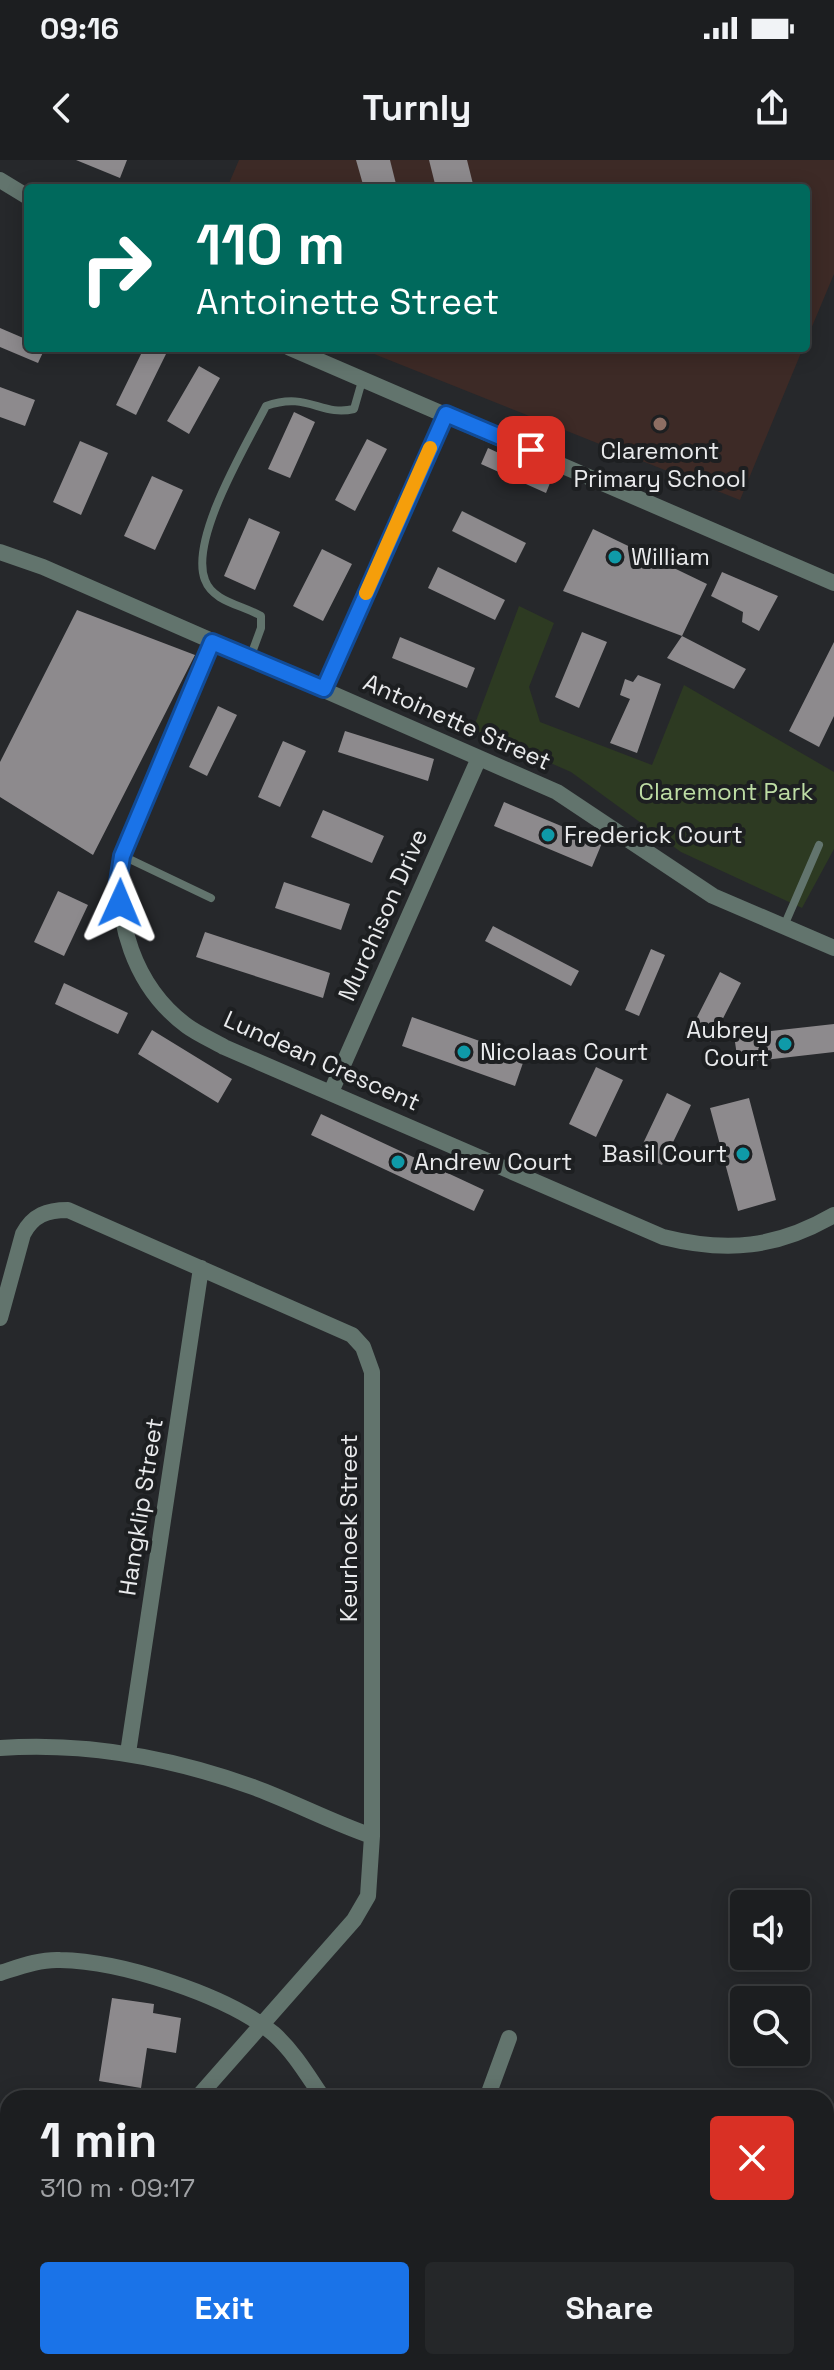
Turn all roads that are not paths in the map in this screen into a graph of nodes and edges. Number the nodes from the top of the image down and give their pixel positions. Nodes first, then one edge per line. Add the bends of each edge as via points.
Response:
1 (0, 180) edge
2 (24, 195) edge
3 (299, 352) edge
4 (362, 381) junction
5 (446, 414) junction
6 (0, 552) edge
7 (834, 583) edge
8 (212, 642) junction
9 (250, 658) junction
10 (324, 689) junction
11 (479, 758) junction
12 (819, 845) dead end
13 (122, 856) junction
14 (211, 898) dead end
15 (784, 927) junction
16 (834, 948) edge
17 (331, 1092) junction
18 (834, 1215) edge
19 (201, 1268) junction
20 (0, 1318) edge
21 (0, 1748) edge
22 (128, 1753) junction
23 (372, 1836) junction
24 (0, 1973) edge
25 (262, 2025) junction
26 (509, 2038) dead end
27 (204, 2090) edge
28 (317, 2090) edge
29 (490, 2090) edge

1 - 2 street
3 - 4 street
4 - 5 street
4 - 9 lane via 354,409 341,412 288,398 266,406 223,490 202,550 205,581 221,599 261,616
5 - 7 street
5 - 10 street
6 - 8 street, Antoinette Street
8 - 9 street, Antoinette Street
8 - 13 street, Lundean Crescent
9 - 10 street, Antoinette Street
10 - 11 street, Antoinette Street
11 - 15 street, Antoinette Street via 557,792 702,889
11 - 17 street, Murchison Drive
12 - 15 lane
13 - 14 lane
13 - 17 street, Lundean Crescent via 118,882 123,924 136,963 158,1000 187,1026 224,1047
15 - 16 street, Antoinette Street
17 - 18 street, Lundean Crescent via 673,1240 750,1245 802,1234
19 - 20 street, Keurhoek Street via 68,1210 42,1213 23,1234
19 - 22 street, Hangklip Street
19 - 23 street, Keurhoek Street via 352,1335 372,1372
21 - 22 street
22 - 23 street via 254,1787
23 - 25 street, Keurhoek Street via 364,1906
24 - 25 street via 59,1960 121,1970 181,1986
25 - 27 street, Keurhoek Street
25 - 28 street via 286,2046
26 - 29 street

